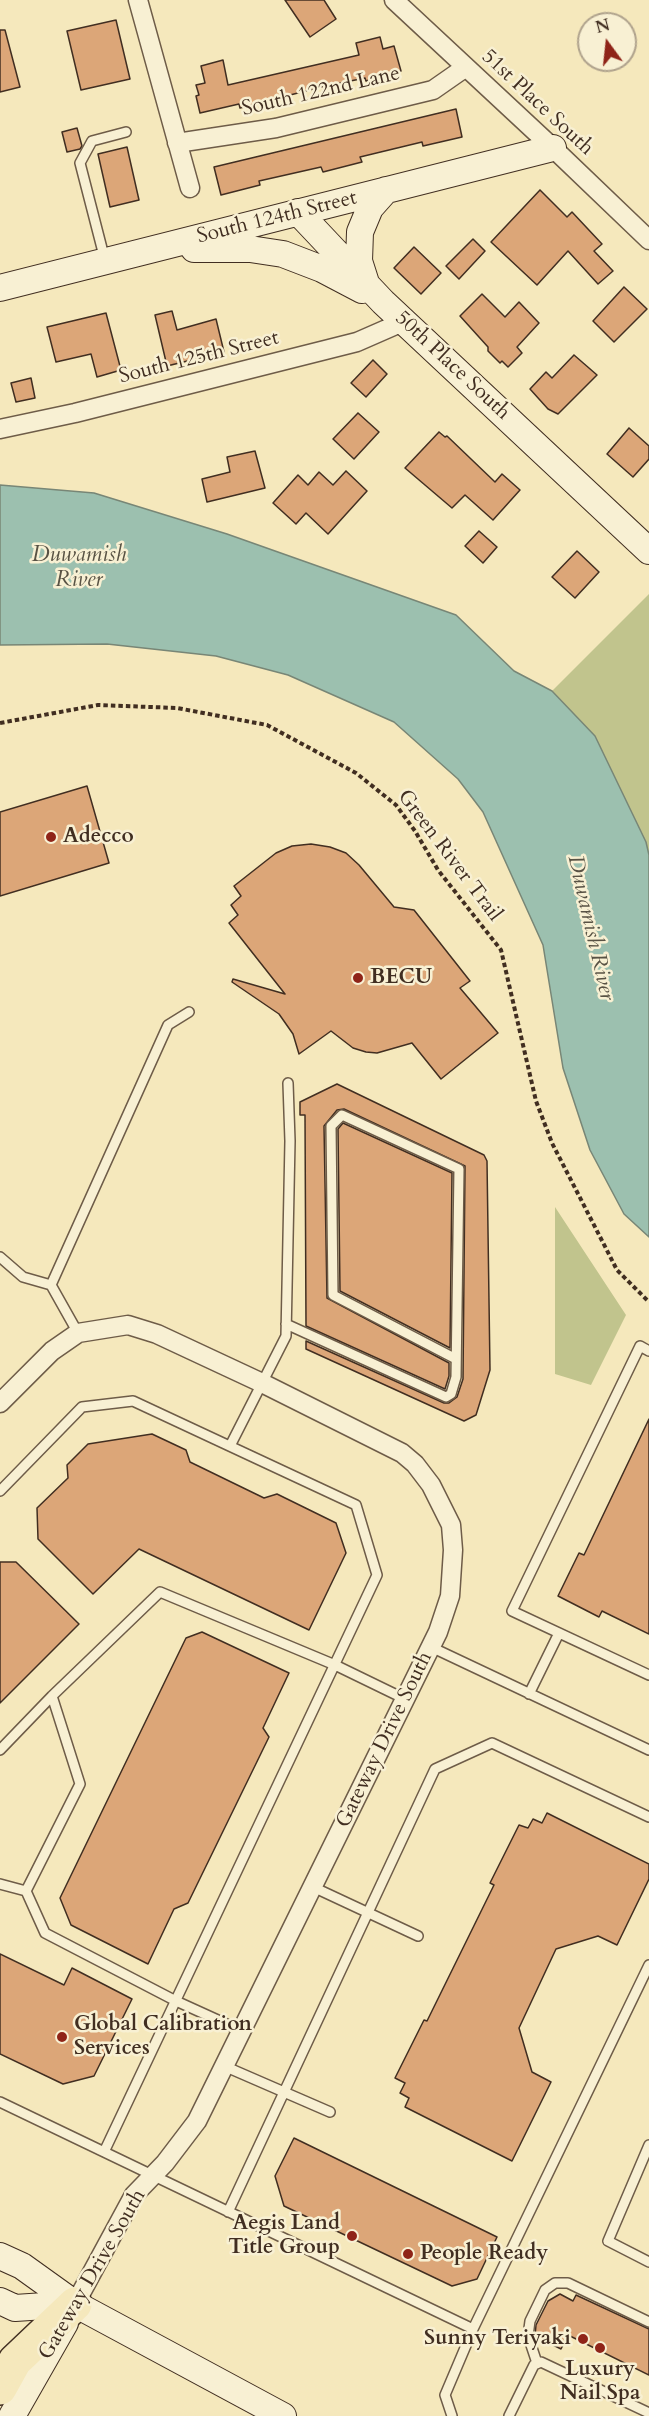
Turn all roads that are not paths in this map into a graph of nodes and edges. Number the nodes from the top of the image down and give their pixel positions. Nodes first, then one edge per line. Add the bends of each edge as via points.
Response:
1 (138, 0) edge
2 (394, 0) edge
3 (466, 67) junction
4 (126, 132) dead end
5 (177, 143) junction
6 (554, 148) junction
7 (190, 188) dead end
8 (386, 190) junction
9 (298, 212) junction
10 (649, 240) edge
11 (115, 258) junction
12 (307, 263) junction
13 (0, 288) edge
14 (375, 294) junction
15 (405, 321) junction
16 (0, 429) edge
17 (649, 551) edge
18 (189, 1012) dead end
19 (288, 1083) dead end
20 (0, 1257) edge
21 (51, 1284) junction
22 (286, 1324) junction
23 (78, 1333) junction
24 (649, 1351) edge
25 (456, 1359) junction
26 (262, 1383) junction
27 (0, 1403) edge
28 (230, 1446) junction
29 (0, 1491) edge
30 (559, 1634) junction
31 (430, 1647) junction
32 (334, 1665) junction
33 (649, 1675) edge
34 (530, 1694) junction
35 (52, 1696) junction
36 (405, 1699) junction
37 (0, 1750) edge
38 (649, 1750) edge
39 (649, 1817) edge
40 (0, 1884) edge
41 (313, 1887) junction
42 (26, 1891) junction
43 (368, 1913) junction
44 (418, 1936) dead end
45 (649, 1965) edge
46 (176, 2001) junction
47 (242, 2031) junction
48 (225, 2066) junction
49 (284, 2092) junction
50 (0, 2102) edge
51 (330, 2112) dead end
52 (649, 2145) edge
53 (104, 2152) junction
54 (153, 2176) junction
55 (228, 2212) junction
56 (0, 2256) edge
57 (649, 2262) edge
58 (0, 2301) edge
59 (75, 2304) junction
60 (649, 2322) edge
61 (473, 2329) junction
62 (537, 2363) junction
63 (0, 2388) edge
64 (649, 2413) edge
65 (12, 2416) edge
66 (283, 2416) edge
67 (452, 2416) edge
68 (509, 2416) edge

1 - 5 street
2 - 3 street, 51st Place South
3 - 5 street, South 122nd Lane via 433,90 276,128
3 - 6 street, 51st Place South
4 - 11 lane via 92,141 80,163
5 - 7 street
6 - 8 street, South 124th Street
6 - 10 street, 51st Place South
8 - 9 street, South 124th Street
8 - 14 street via 370,208 360,232 359,261
9 - 11 street, South 124th Street
9 - 12 street
9 - 14 street, 50th Place South
11 - 12 street via 212,248 284,254
11 - 13 street, South 124th Street
12 - 14 street
14 - 15 street, 50th Place South
15 - 16 street, South 125th Street via 357,342
15 - 17 street, 50th Place South
18 - 21 lane via 168,1025
19 - 22 lane
20 - 21 lane via 22,1277
21 - 23 lane
22 - 25 lane via 446,1397 451,1394 456,1377
22 - 26 lane via 286,1336
23 - 26 street, Gateway Drive South via 128,1325 157,1334
23 - 27 street, Gateway Drive South via 52,1351
24 - 30 lane via 640,1346 512,1611
25 - 25 lane via 459,1169 342,1115 331,1126 333,1295
26 - 28 lane
26 - 31 street, Gateway Drive South via 402,1453 431,1485 451,1525 453,1550 450,1596
28 - 29 lane via 133,1401 82,1407
28 - 32 lane via 356,1506 377,1575
30 - 33 lane
30 - 34 lane
31 - 34 lane
31 - 36 street, Gateway Drive South
32 - 35 lane via 160,1592
32 - 36 lane
32 - 46 lane
34 - 38 lane
35 - 37 lane
35 - 42 lane via 80,1784
36 - 41 street, Gateway Drive South
39 - 43 lane via 492,1743 435,1768
40 - 42 lane
41 - 43 lane
41 - 47 street, Gateway Drive South
42 - 46 lane via 45,1933
43 - 44 lane
43 - 49 lane
45 - 61 lane
46 - 47 lane
46 - 53 lane
47 - 48 street, Gateway Drive South
48 - 49 lane
48 - 54 street, Gateway Drive South via 197,2121
49 - 51 lane
49 - 55 lane
50 - 53 lane
52 - 57 lane via 608,2241
53 - 54 lane
54 - 55 lane
54 - 59 street, Gateway Drive South via 134,2195
55 - 61 lane
56 - 59 street
58 - 59 street via 15,2308
59 - 63 highway via 15,2361
59 - 65 street, Gateway Drive South
59 - 66 street
60 - 62 lane via 568,2283 555,2283 545,2290 530,2321 528,2336
61 - 67 lane via 445,2395
62 - 64 lane
62 - 68 lane

